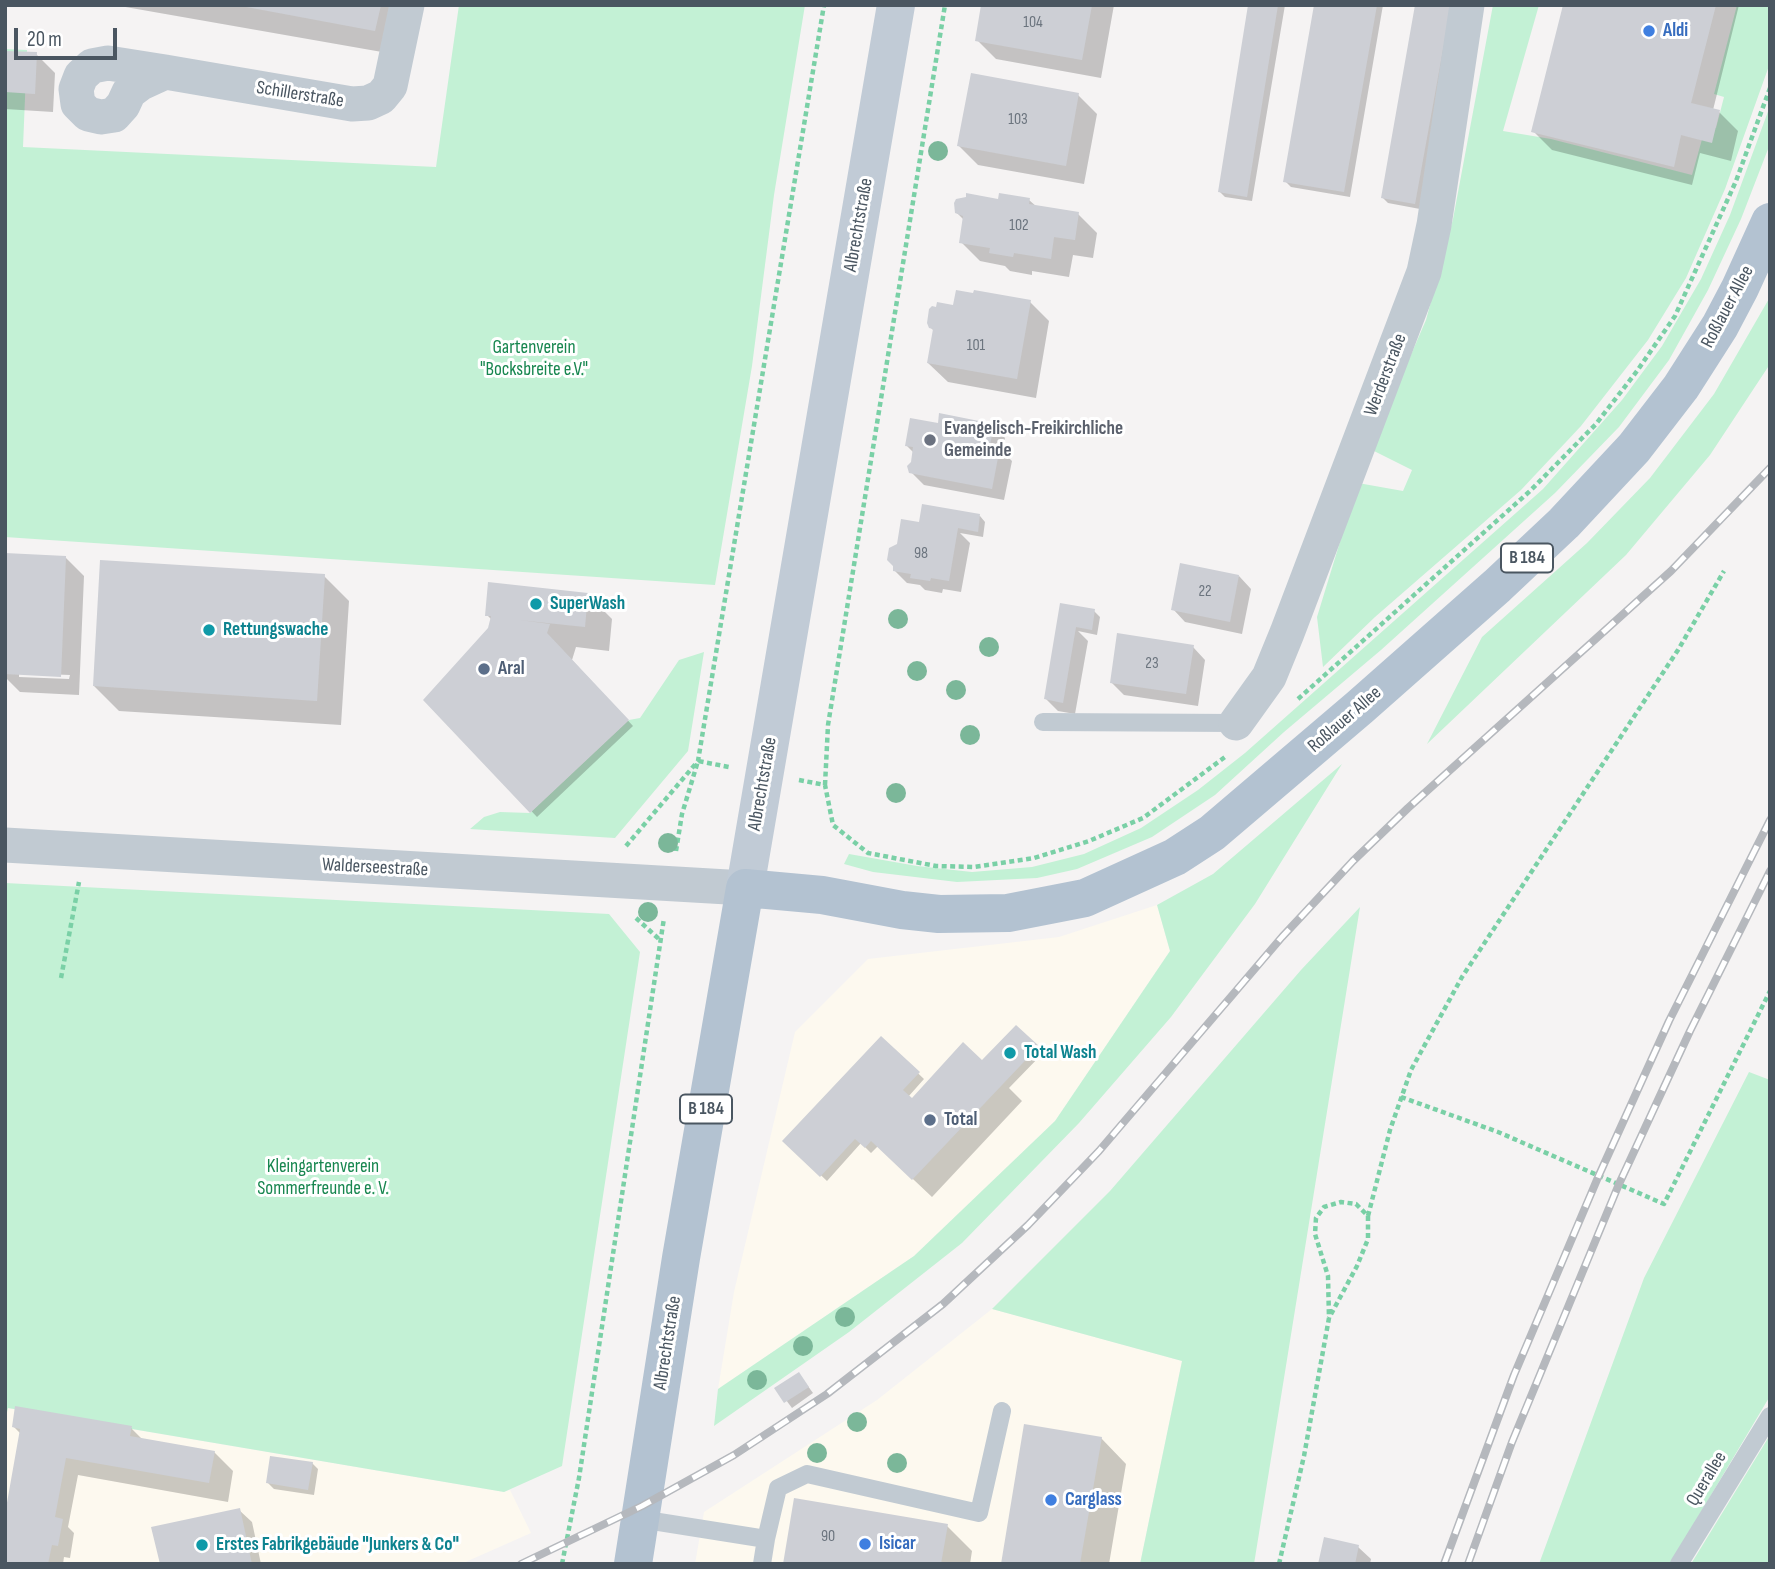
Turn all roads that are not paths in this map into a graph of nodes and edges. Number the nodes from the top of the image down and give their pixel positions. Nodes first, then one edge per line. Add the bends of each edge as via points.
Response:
1 (407, 5) edge
2 (896, 5) edge
3 (1467, 5) edge
4 (165, 72) dead end
5 (1770, 222) edge
6 (1043, 722) dead end
7 (1233, 738) joint
8 (5, 845) edge
9 (745, 888) junction
10 (1002, 1411) dead end
11 (1770, 1416) edge
12 (640, 1519) junction
13 (766, 1539) junction
14 (633, 1564) edge
15 (762, 1564) edge
16 (1679, 1564) edge

1 - 4 street, Schillerstraße via 390,86 382,97 368,103
2 - 9 main road, Albrechtstraße
3 - 7 street, Werderstraße via 1424,272 1269,677
5 - 9 main road, Roßlauer Allee / B 184 via 1720,326 1634,448 1497,586 1212,833 1165,862 1086,898 1008,913 939,914
6 - 7 lane
8 - 9 street, Walderseestraße
9 - 12 main road, Albrechtstraße / B 184
10 - 13 lane via 979,1513 807,1474 778,1488
11 - 16 lane, Querallee
12 - 13 lane
12 - 14 main road, Albrechtstraße / B 184
13 - 15 lane

